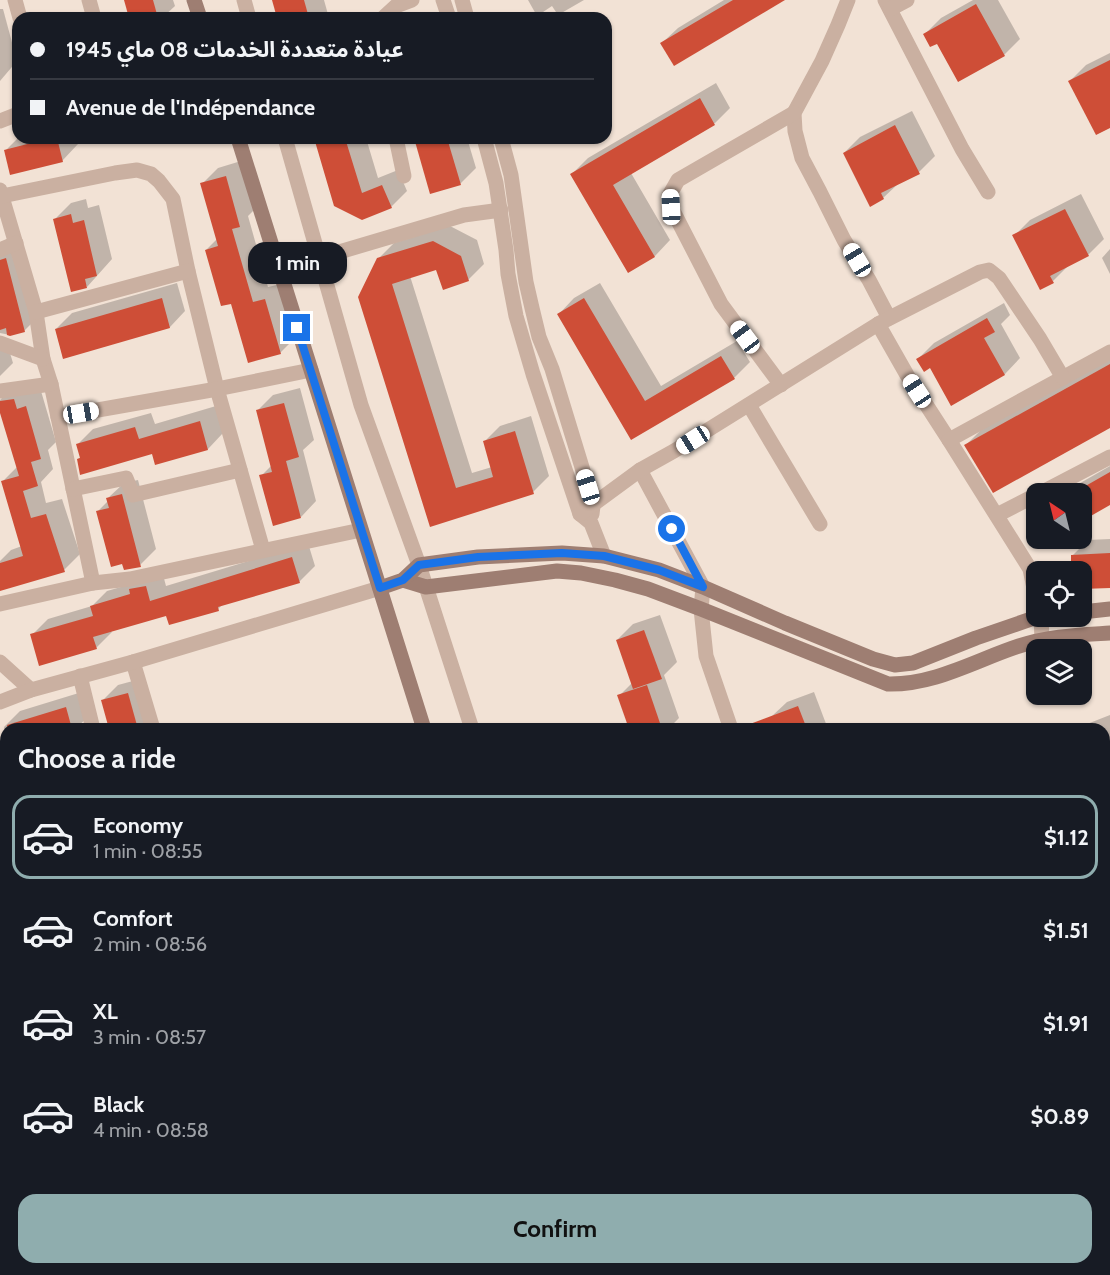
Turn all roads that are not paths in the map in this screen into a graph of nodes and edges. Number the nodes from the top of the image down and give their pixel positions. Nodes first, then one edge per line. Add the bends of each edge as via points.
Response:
1 (412, 0) edge
2 (848, 0) edge
3 (907, 0) edge
4 (888, 4) edge
5 (390, 12) edge
6 (794, 113) junction
7 (240, 144) edge
8 (287, 144) edge
9 (397, 144) edge
10 (486, 144) edge
11 (503, 144) edge
12 (404, 176) dead end
13 (988, 192) dead end
14 (1, 193) edge
15 (501, 210) junction
16 (16, 243) junction
17 (0, 250) edge
18 (319, 258) junction
19 (188, 271) junction
20 (36, 312) junction
21 (883, 321) junction
22 (0, 343) edge
23 (1110, 352) edge
24 (43, 359) junction
25 (311, 370) junction
26 (1063, 378) junction
27 (51, 384) junction
28 (781, 385) junction
29 (217, 389) junction
30 (0, 391) edge
31 (749, 405) junction
32 (58, 417) junction
33 (949, 440) junction
34 (1110, 457) edge
35 (240, 470) junction
36 (640, 470) junction
37 (1059, 483) edge
38 (73, 489) junction
39 (1026, 500) edge
40 (588, 514) junction
41 (997, 515) junction
42 (820, 524) dead end
43 (361, 530) junction
44 (263, 550) junction
45 (559, 553) junction
46 (604, 556) junction
47 (1026, 562) edge
48 (419, 565) junction
49 (556, 571) junction
50 (403, 580) junction
51 (93, 583) junction
52 (426, 587) junction
53 (703, 587) junction
54 (380, 588) junction
55 (0, 604) edge
56 (701, 609) junction
57 (1110, 609) edge
58 (1092, 611) edge
59 (1026, 621) edge
60 (1110, 633) edge
61 (1052, 639) edge
62 (1026, 645) edge
63 (0, 662) edge
64 (133, 662) junction
65 (80, 676) junction
66 (31, 690) junction
67 (0, 702) edge
68 (92, 723) edge
69 (151, 723) edge
70 (422, 723) edge
71 (470, 723) edge
72 (729, 723) edge

1 - 5 street
2 - 6 street
3 - 4 street
4 - 13 street
6 - 21 street via 802,158 869,280
6 - 28 street via 678,180 670,194 671,207 721,304
7 - 25 street
8 - 18 street
9 - 12 street
10 - 15 street
11 - 40 street via 511,175 526,282
14 - 16 street
14 - 19 street via 137,170 151,174 173,199
15 - 18 street via 464,215
15 - 40 street via 516,316 533,374
16 - 17 street
16 - 20 street
18 - 48 street via 361,405
19 - 20 street
19 - 29 street
20 - 24 street
21 - 26 street via 989,270 999,278
21 - 28 street
21 - 33 street via 907,375
22 - 24 street
23 - 26 street
24 - 27 street
25 - 29 street
25 - 43 street
26 - 33 street
27 - 30 street
27 - 32 street
28 - 31 street
29 - 32 street
29 - 35 street
31 - 36 street
31 - 42 street
32 - 38 street
33 - 41 street
34 - 37 street
35 - 38 street via 133,495 126,478
35 - 44 street
36 - 40 street
36 - 53 street
38 - 51 street
39 - 41 street
40 - 46 street
41 - 47 street
43 - 44 street
43 - 54 street
44 - 51 street via 130,579
45 - 46 street
45 - 48 street
45 - 49 street
46 - 53 street via 659,570
48 - 50 street
48 - 52 street
49 - 52 street
49 - 56 street via 615,580
50 - 52 street
50 - 54 street
51 - 55 street
52 - 71 street
53 - 56 street
53 - 59 street via 895,665 913,663
54 - 64 street
54 - 70 street
56 - 62 street via 888,684 950,673
56 - 72 street via 706,656
57 - 58 street
60 - 61 street
63 - 66 street
64 - 65 street
64 - 69 street
65 - 66 street
65 - 68 street
66 - 67 street

